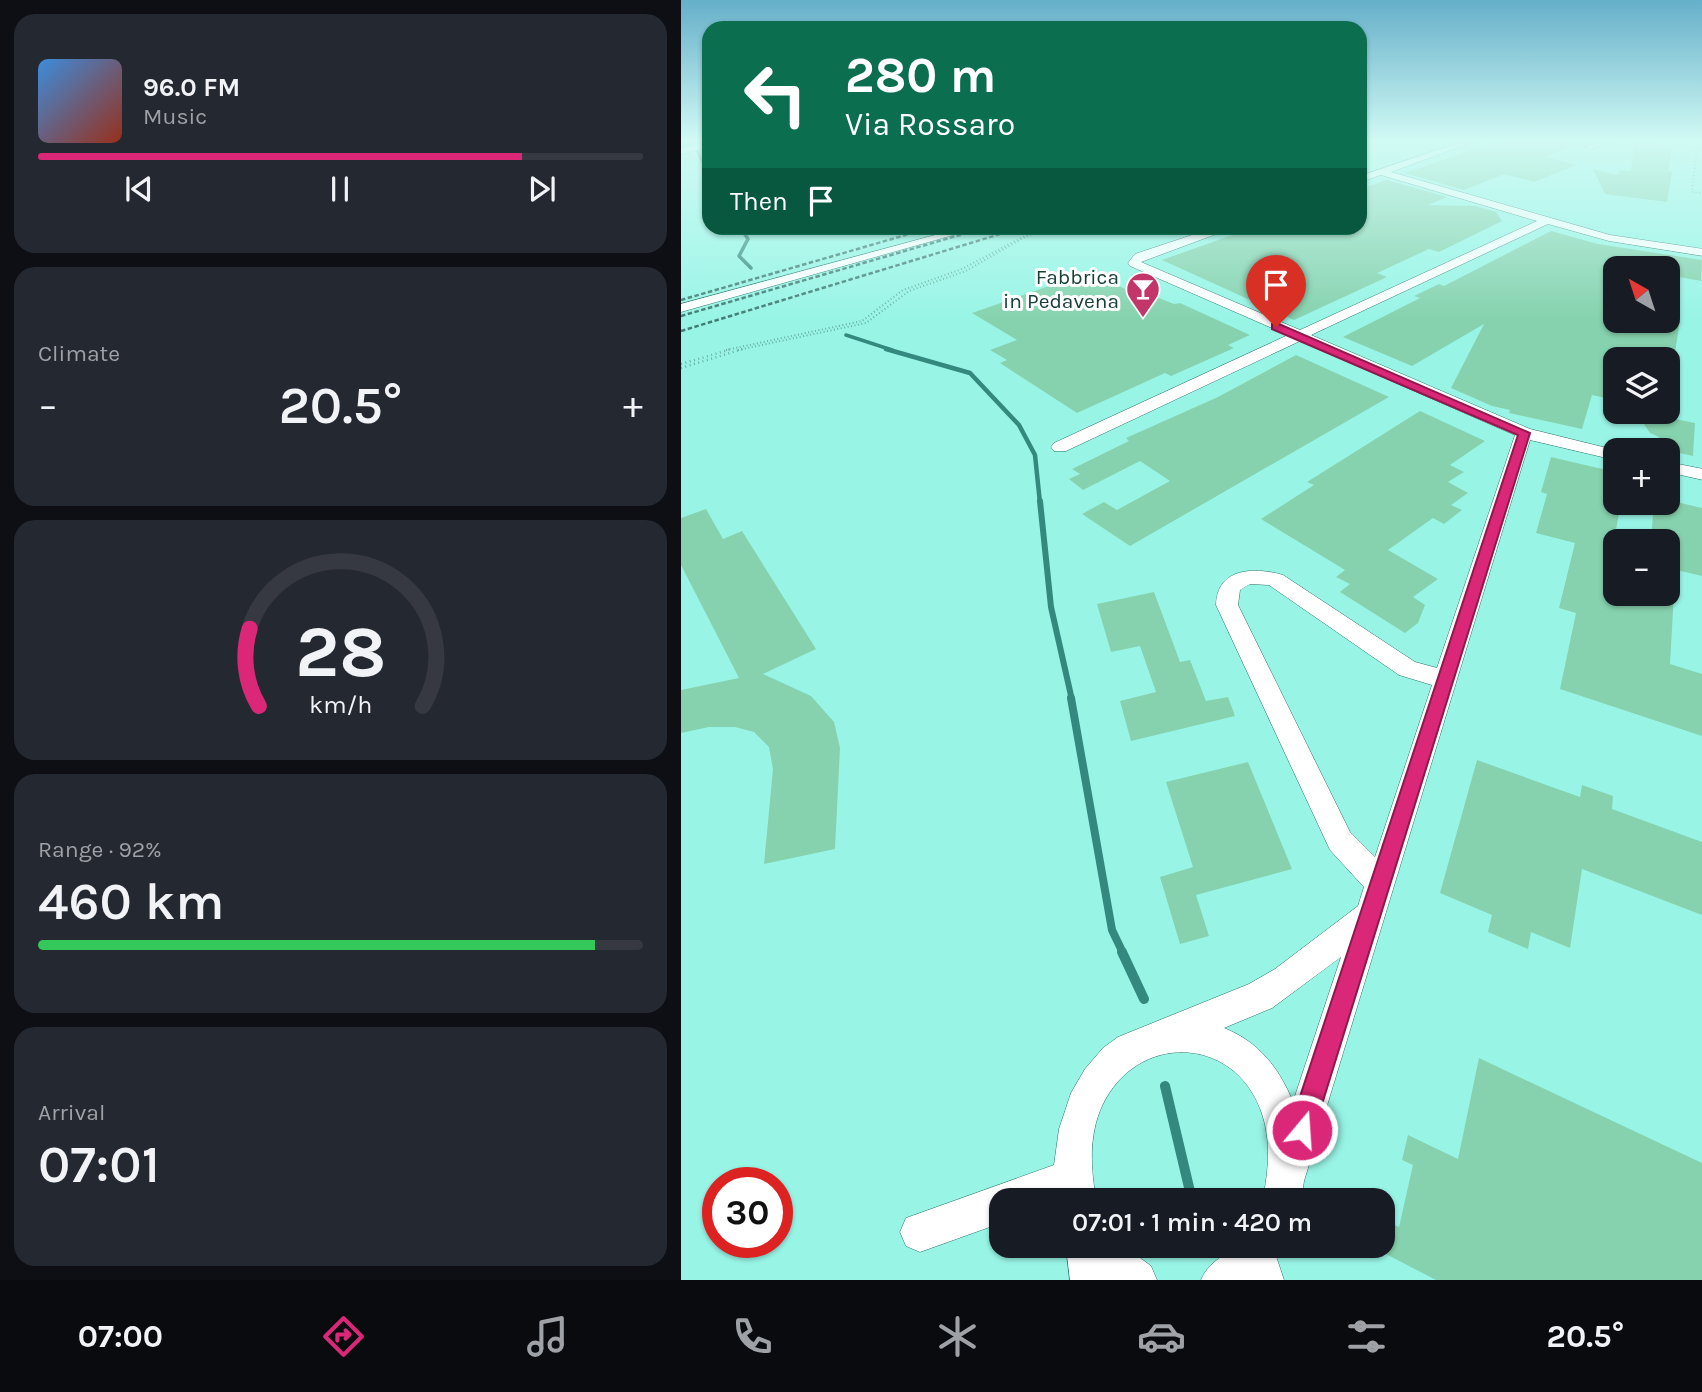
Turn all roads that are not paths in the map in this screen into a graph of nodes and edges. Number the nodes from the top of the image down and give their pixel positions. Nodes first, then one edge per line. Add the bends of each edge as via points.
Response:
1 (1477, 200) edge
2 (1547, 220) junction
3 (947, 235) edge
4 (1203, 235) edge
5 (1702, 253) edge
6 (681, 309) edge
7 (1298, 336) junction
8 (1524, 433) junction
9 (1060, 447) dead end
10 (1603, 452) edge
11 (1680, 470) edge
12 (1702, 475) edge
13 (1446, 680) junction
14 (1376, 899) junction
15 (1167, 1035) junction
16 (1074, 1188) edge
17 (1284, 1188) edge
18 (1284, 1188) edge
19 (989, 1207) edge
20 (920, 1232) dead end
21 (1087, 1258) edge
22 (1108, 1258) edge
23 (1256, 1265) edge
24 (1090, 1280) edge
25 (1137, 1280) edge
26 (1221, 1280) edge

1 - 2 street
2 - 5 street via 1609,238
2 - 7 street
3 - 6 street
4 - 7 street via 1139,257 1134,263
7 - 8 street
7 - 9 street
8 - 10 street
8 - 13 street
11 - 12 street
13 - 14 street
13 - 14 street via 1407,668 1276,580 1243,578 1226,594 1227,605 1340,841
14 - 15 street via 1286,980 1260,996
14 - 17 street
15 - 16 street via 1125,1053 1099,1078 1076,1128
15 - 18 street via 1213,1039 1242,1056 1262,1078 1284,1128 1288,1157
19 - 20 street
21 - 24 street
22 - 25 street
23 - 26 street

